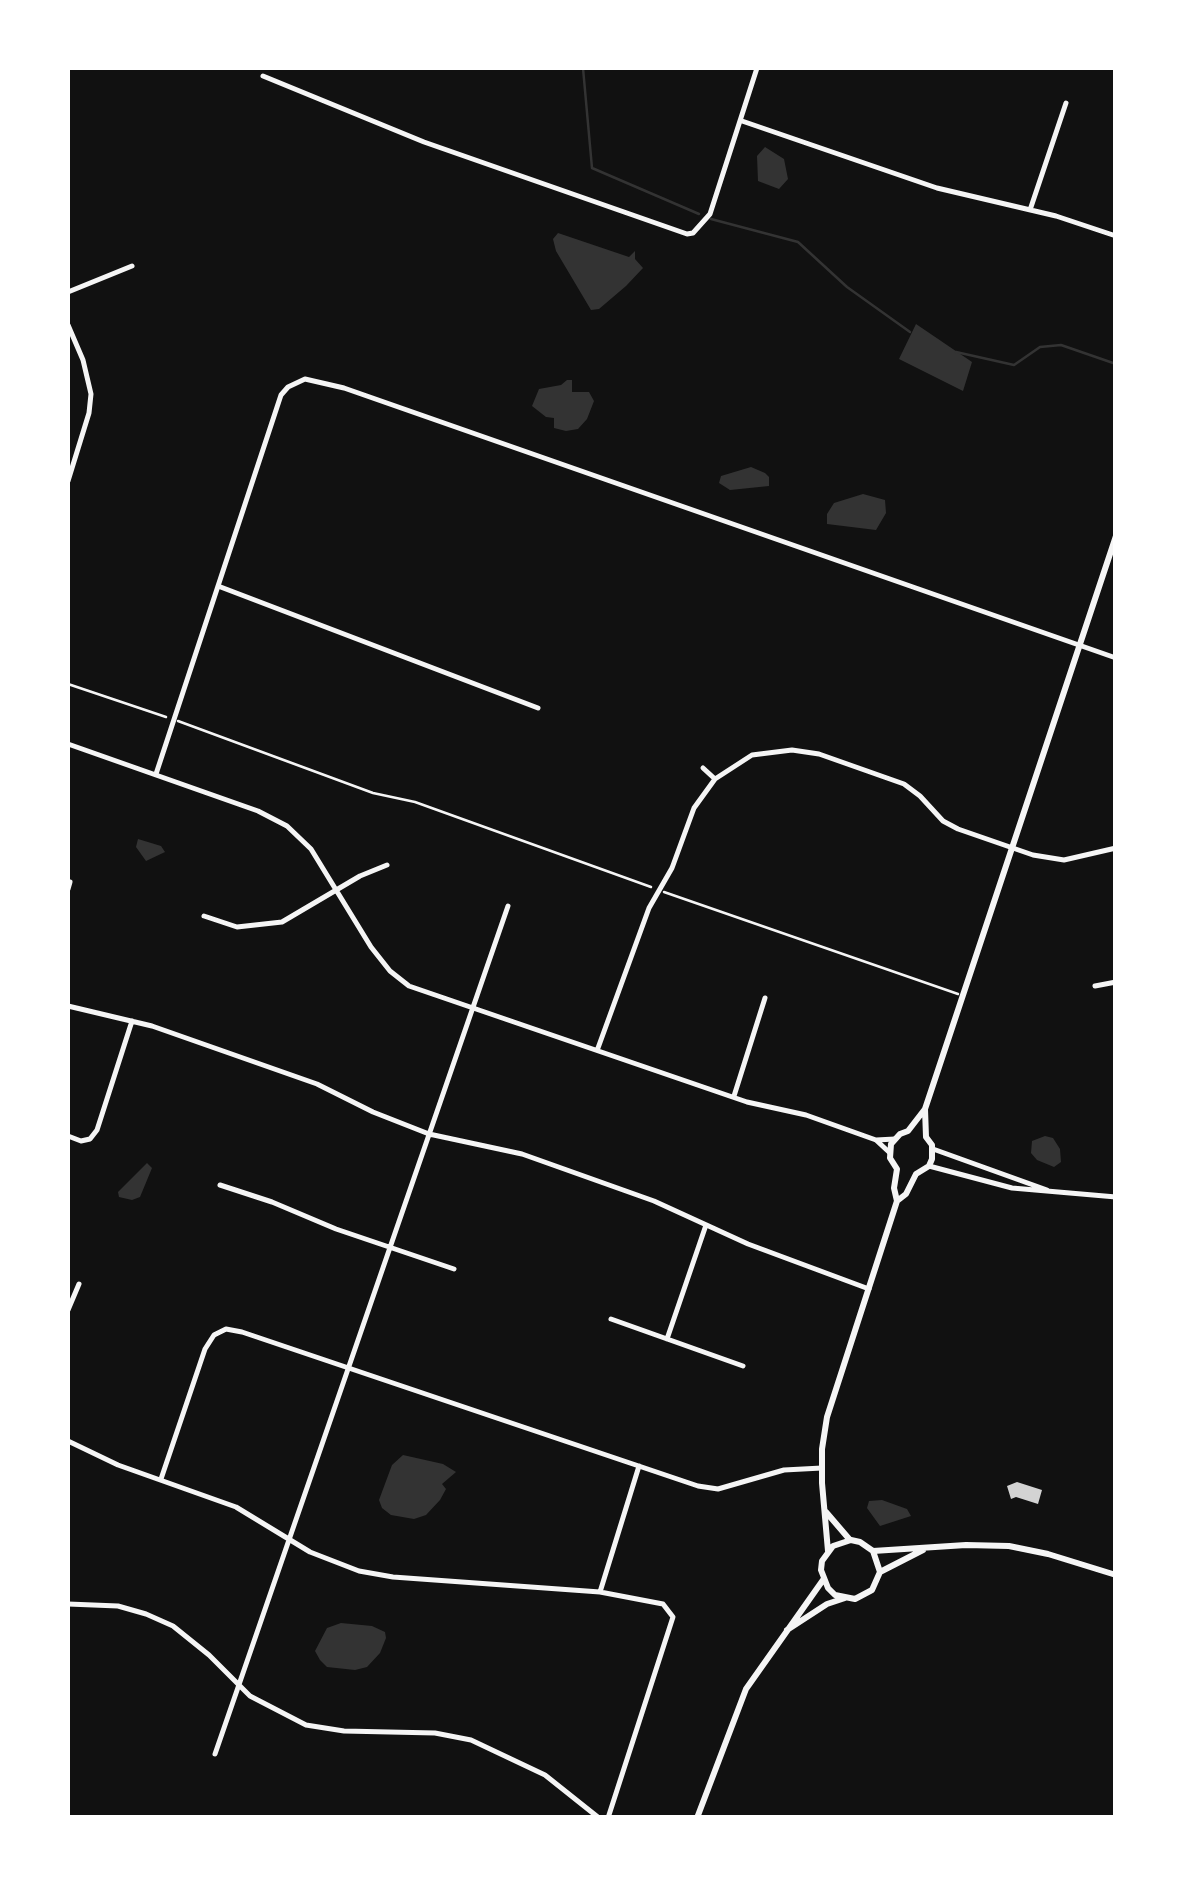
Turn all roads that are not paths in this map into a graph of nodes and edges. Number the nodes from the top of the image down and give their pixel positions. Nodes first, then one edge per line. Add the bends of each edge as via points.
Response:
1 (757, 68) edge
2 (263, 76) dead end
3 (1066, 102) dead end
4 (740, 120) junction
5 (1030, 210) junction
6 (1116, 236) edge
7 (132, 266) dead end
8 (68, 292) edge
9 (68, 325) edge
10 (68, 481) edge
11 (1116, 536) edge
12 (218, 586) junction
13 (1080, 646) junction
14 (1116, 658) edge
15 (538, 708) dead end
16 (68, 744) edge
17 (703, 768) dead end
18 (156, 774) junction
19 (715, 780) junction
20 (1013, 848) junction
21 (1116, 848) edge
22 (387, 865) dead end
23 (336, 890) junction
24 (508, 906) dead end
25 (204, 916) dead end
26 (1116, 982) edge
27 (1095, 986) dead end
28 (764, 998) dead end
29 (68, 1006) edge
30 (473, 1009) junction
31 (132, 1021) junction
32 (598, 1050) junction
33 (734, 1097) junction
34 (925, 1109) junction
35 (908, 1132) junction
36 (430, 1134) junction
37 (68, 1136) edge
38 (926, 1137) junction
39 (894, 1138) junction
40 (876, 1140) junction
41 (932, 1149) junction
42 (890, 1153) junction
43 (928, 1166) junction
44 (897, 1169) junction
45 (916, 1174) junction
46 (220, 1185) dead end
47 (1050, 1191) junction
48 (1116, 1197) edge
49 (898, 1201) junction
50 (706, 1225) junction
51 (391, 1249) junction
52 (454, 1269) dead end
53 (79, 1284) dead end
54 (869, 1288) junction
55 (68, 1310) edge
56 (610, 1319) dead end
57 (667, 1339) junction
58 (744, 1366) dead end
59 (349, 1368) junction
60 (68, 1441) edge
61 (639, 1466) junction
62 (822, 1468) junction
63 (162, 1479) junction
64 (826, 1511) junction
65 (290, 1540) junction
66 (851, 1540) junction
67 (924, 1549) junction
68 (828, 1551) junction
69 (873, 1551) junction
70 (880, 1572) junction
71 (1116, 1575) edge
72 (823, 1580) junction
73 (600, 1592) junction
74 (844, 1598) junction
75 (68, 1604) edge
76 (786, 1630) junction
77 (239, 1686) junction
78 (216, 1754) dead end
79 (599, 1818) edge
80 (608, 1818) edge
81 (697, 1818) edge

1 - 4 street
2 - 4 street via 394,131 687,234 710,214
3 - 5 street
4 - 5 street via 937,188
5 - 6 street
7 - 8 street
9 - 10 street via 91,394
11 - 13 street
12 - 13 street via 281,395 298,381 317,380
12 - 15 street
12 - 18 street
13 - 14 street
13 - 20 street
16 - 18 street
17 - 19 street
18 - 23 street via 287,826 311,849
19 - 20 street via 752,755 819,754 904,784 943,821
19 - 32 street via 694,808 658,890
20 - 21 street via 1064,860
20 - 34 street
22 - 23 street
23 - 25 street via 268,926
23 - 30 street via 390,971 409,986
24 - 30 street
26 - 27 street
28 - 33 street
29 - 31 street
30 - 32 street
30 - 36 street
31 - 36 street via 318,1084
31 - 37 street via 97,1130 81,1141
32 - 33 street
33 - 40 street
34 - 35 street
34 - 38 street
35 - 38 street
35 - 39 street
36 - 50 street via 522,1154
36 - 51 street
38 - 41 street
39 - 40 street
39 - 42 street
40 - 42 street
41 - 43 street
41 - 47 street
42 - 44 street
43 - 45 street
43 - 47 street
44 - 45 street
44 - 49 street
45 - 49 street
46 - 51 street
47 - 48 street
49 - 54 street
50 - 54 street
50 - 57 street
51 - 52 street
51 - 59 street
53 - 55 street
54 - 62 street via 828,1418
56 - 57 street
57 - 58 street
59 - 61 street
59 - 63 street via 242,1332 214,1335
59 - 65 street
60 - 63 street
61 - 62 street via 718,1488 784,1470
61 - 73 street
62 - 64 street
63 - 65 street via 236,1508
64 - 66 street
64 - 68 street
65 - 73 street via 359,1571 393,1577
65 - 77 street
66 - 68 street
66 - 69 street
67 - 69 street
67 - 70 street
67 - 71 street via 1009,1546
68 - 72 street
69 - 70 street
70 - 74 street via 864,1596
72 - 74 street
72 - 76 street
73 - 80 street via 663,1604 673,1617
74 - 76 street
75 - 77 street via 118,1606 173,1626
76 - 81 street via 746,1689
77 - 78 street
77 - 79 street via 306,1724 471,1740 545,1775

